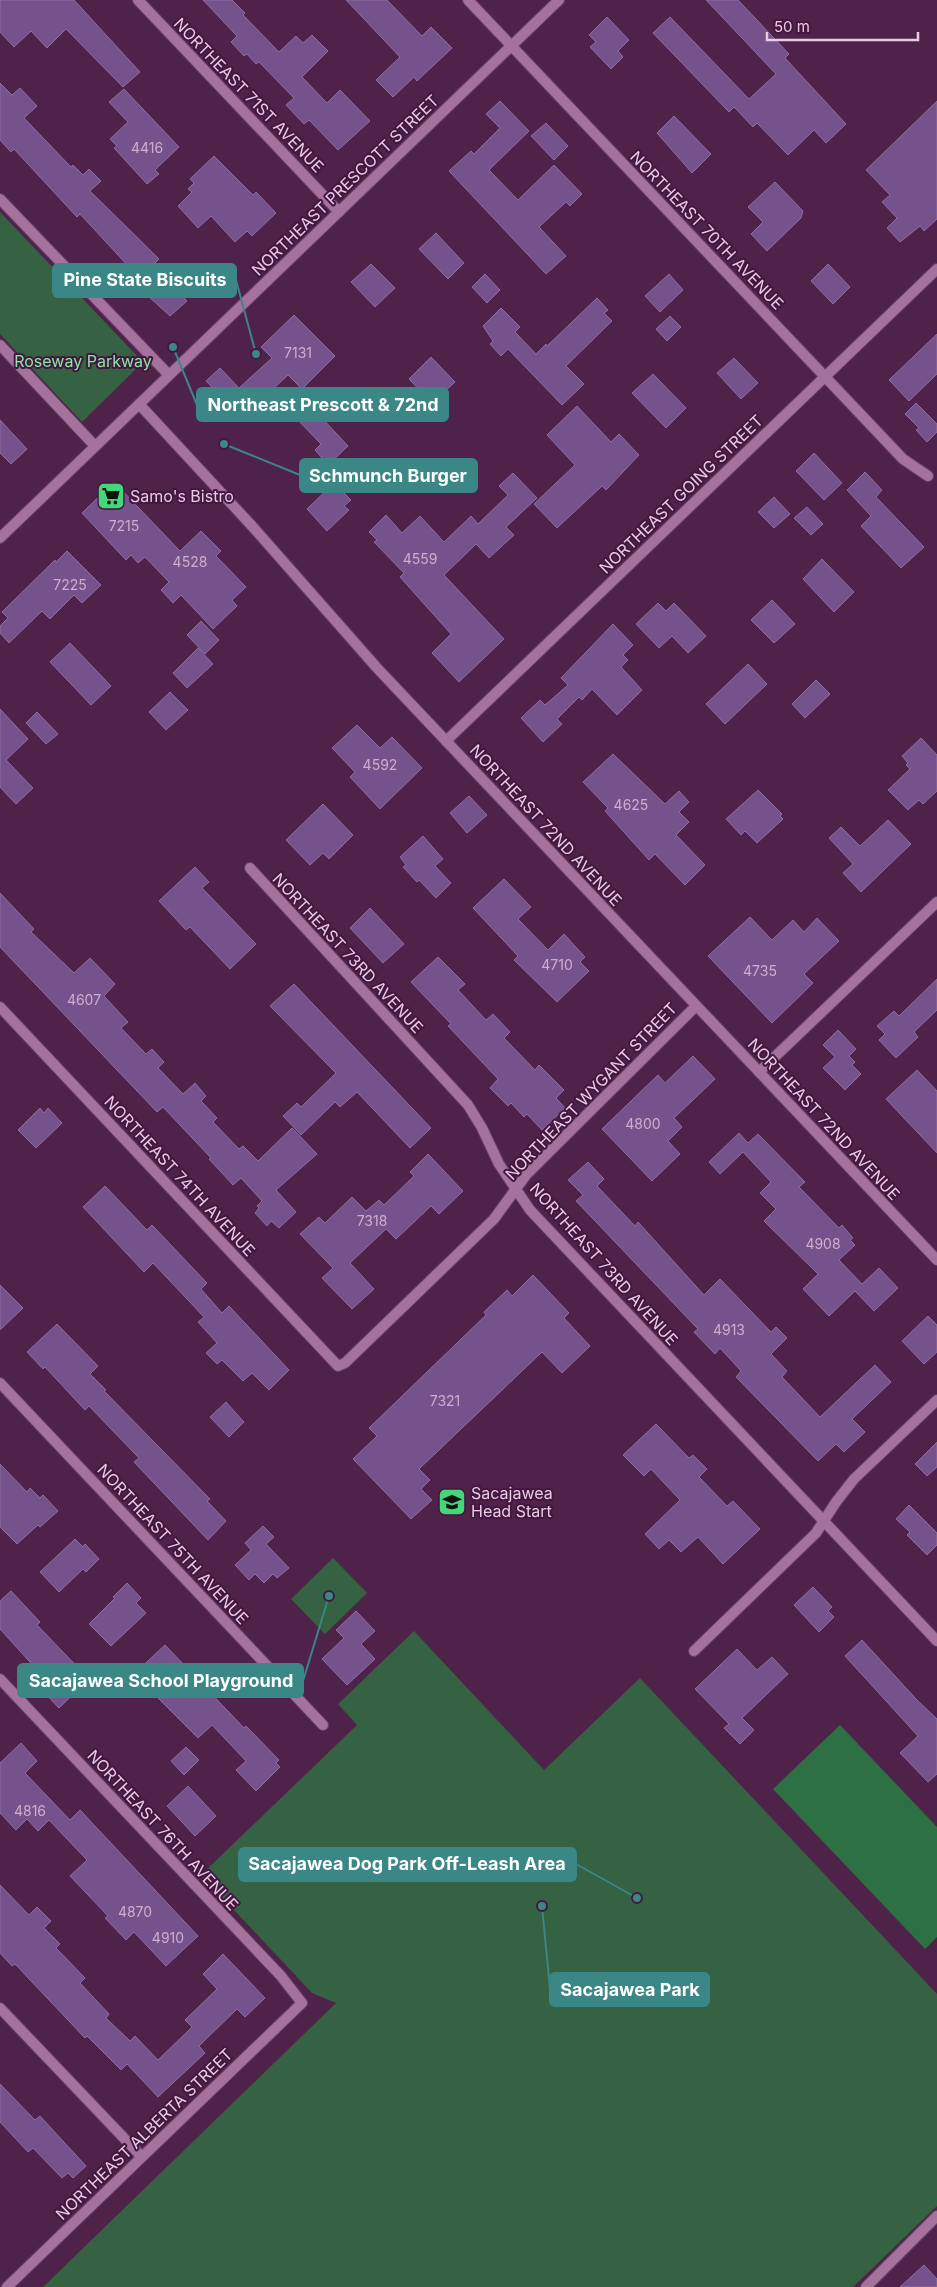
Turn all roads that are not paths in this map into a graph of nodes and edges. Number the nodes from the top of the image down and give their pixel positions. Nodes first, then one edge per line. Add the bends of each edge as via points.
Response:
1 (138, 0) edge
2 (468, 0) edge
3 (560, 0) edge
4 (512, 46) junction
5 (0, 198) edge
6 (339, 212) junction
7 (937, 269) edge
8 (0, 345) edge
9 (169, 376) junction
10 (826, 376) junction
11 (139, 404) junction
12 (95, 446) junction
13 (928, 476) dead end
14 (0, 538) edge
15 (446, 741) junction
16 (250, 868) dead end
17 (937, 902) edge
18 (696, 1006) junction
19 (0, 1007) edge
20 (760, 1072) junction
21 (516, 1189) junction
22 (937, 1260) edge
23 (338, 1366) joint
24 (0, 1383) edge
25 (937, 1400) edge
26 (824, 1521) junction
27 (937, 1641) edge
28 (694, 1651) dead end
29 (0, 1679) edge
30 (323, 1725) dead end
31 (302, 2002) joint
32 (0, 2008) edge
33 (142, 2157) junction
34 (937, 2216) edge
35 (7, 2287) edge
36 (866, 2287) edge

1 - 6 street, NORTHEAST 71ST AVENUE
2 - 4 street, NORTHEAST 70TH AVENUE
3 - 4 street, NORTHEAST PRESCOTT STREET
4 - 6 street, NORTHEAST PRESCOTT STREET
4 - 10 street, NORTHEAST 70TH AVENUE
5 - 9 street
6 - 9 street, NORTHEAST PRESCOTT STREET
7 - 10 street, NORTHEAST GOING STREET
8 - 12 street
9 - 11 street, NORTHEAST PRESCOTT STREET
10 - 13 street, NORTHEAST 70TH AVENUE via 903,459
10 - 15 street, NORTHEAST GOING STREET
11 - 12 street, NORTHEAST PRESCOTT STREET
11 - 15 street, NORTHEAST 72ND AVENUE
12 - 14 street, NORTHEAST PRESCOTT STREET
15 - 18 street, NORTHEAST 72ND AVENUE
16 - 21 street, NORTHEAST 73RD AVENUE via 468,1105
17 - 20 street
18 - 20 street, NORTHEAST 72ND AVENUE
18 - 21 street, NORTHEAST WYGANT STREET via 526,1175
19 - 23 street, NORTHEAST 74TH AVENUE
20 - 22 street, NORTHEAST 72ND AVENUE
21 - 23 street, NORTHEAST WYGANT STREET via 494,1219 345,1363
21 - 26 street, NORTHEAST 73RD AVENUE via 530,1210
24 - 30 street, NORTHEAST 75TH AVENUE
25 - 26 street via 854,1479
26 - 27 street, NORTHEAST 73RD AVENUE
26 - 28 street via 816,1533
29 - 31 street, NORTHEAST 76TH AVENUE
31 - 33 street, NORTHEAST ALBERTA STREET
32 - 33 street
33 - 35 street, NORTHEAST ALBERTA STREET
34 - 36 street

